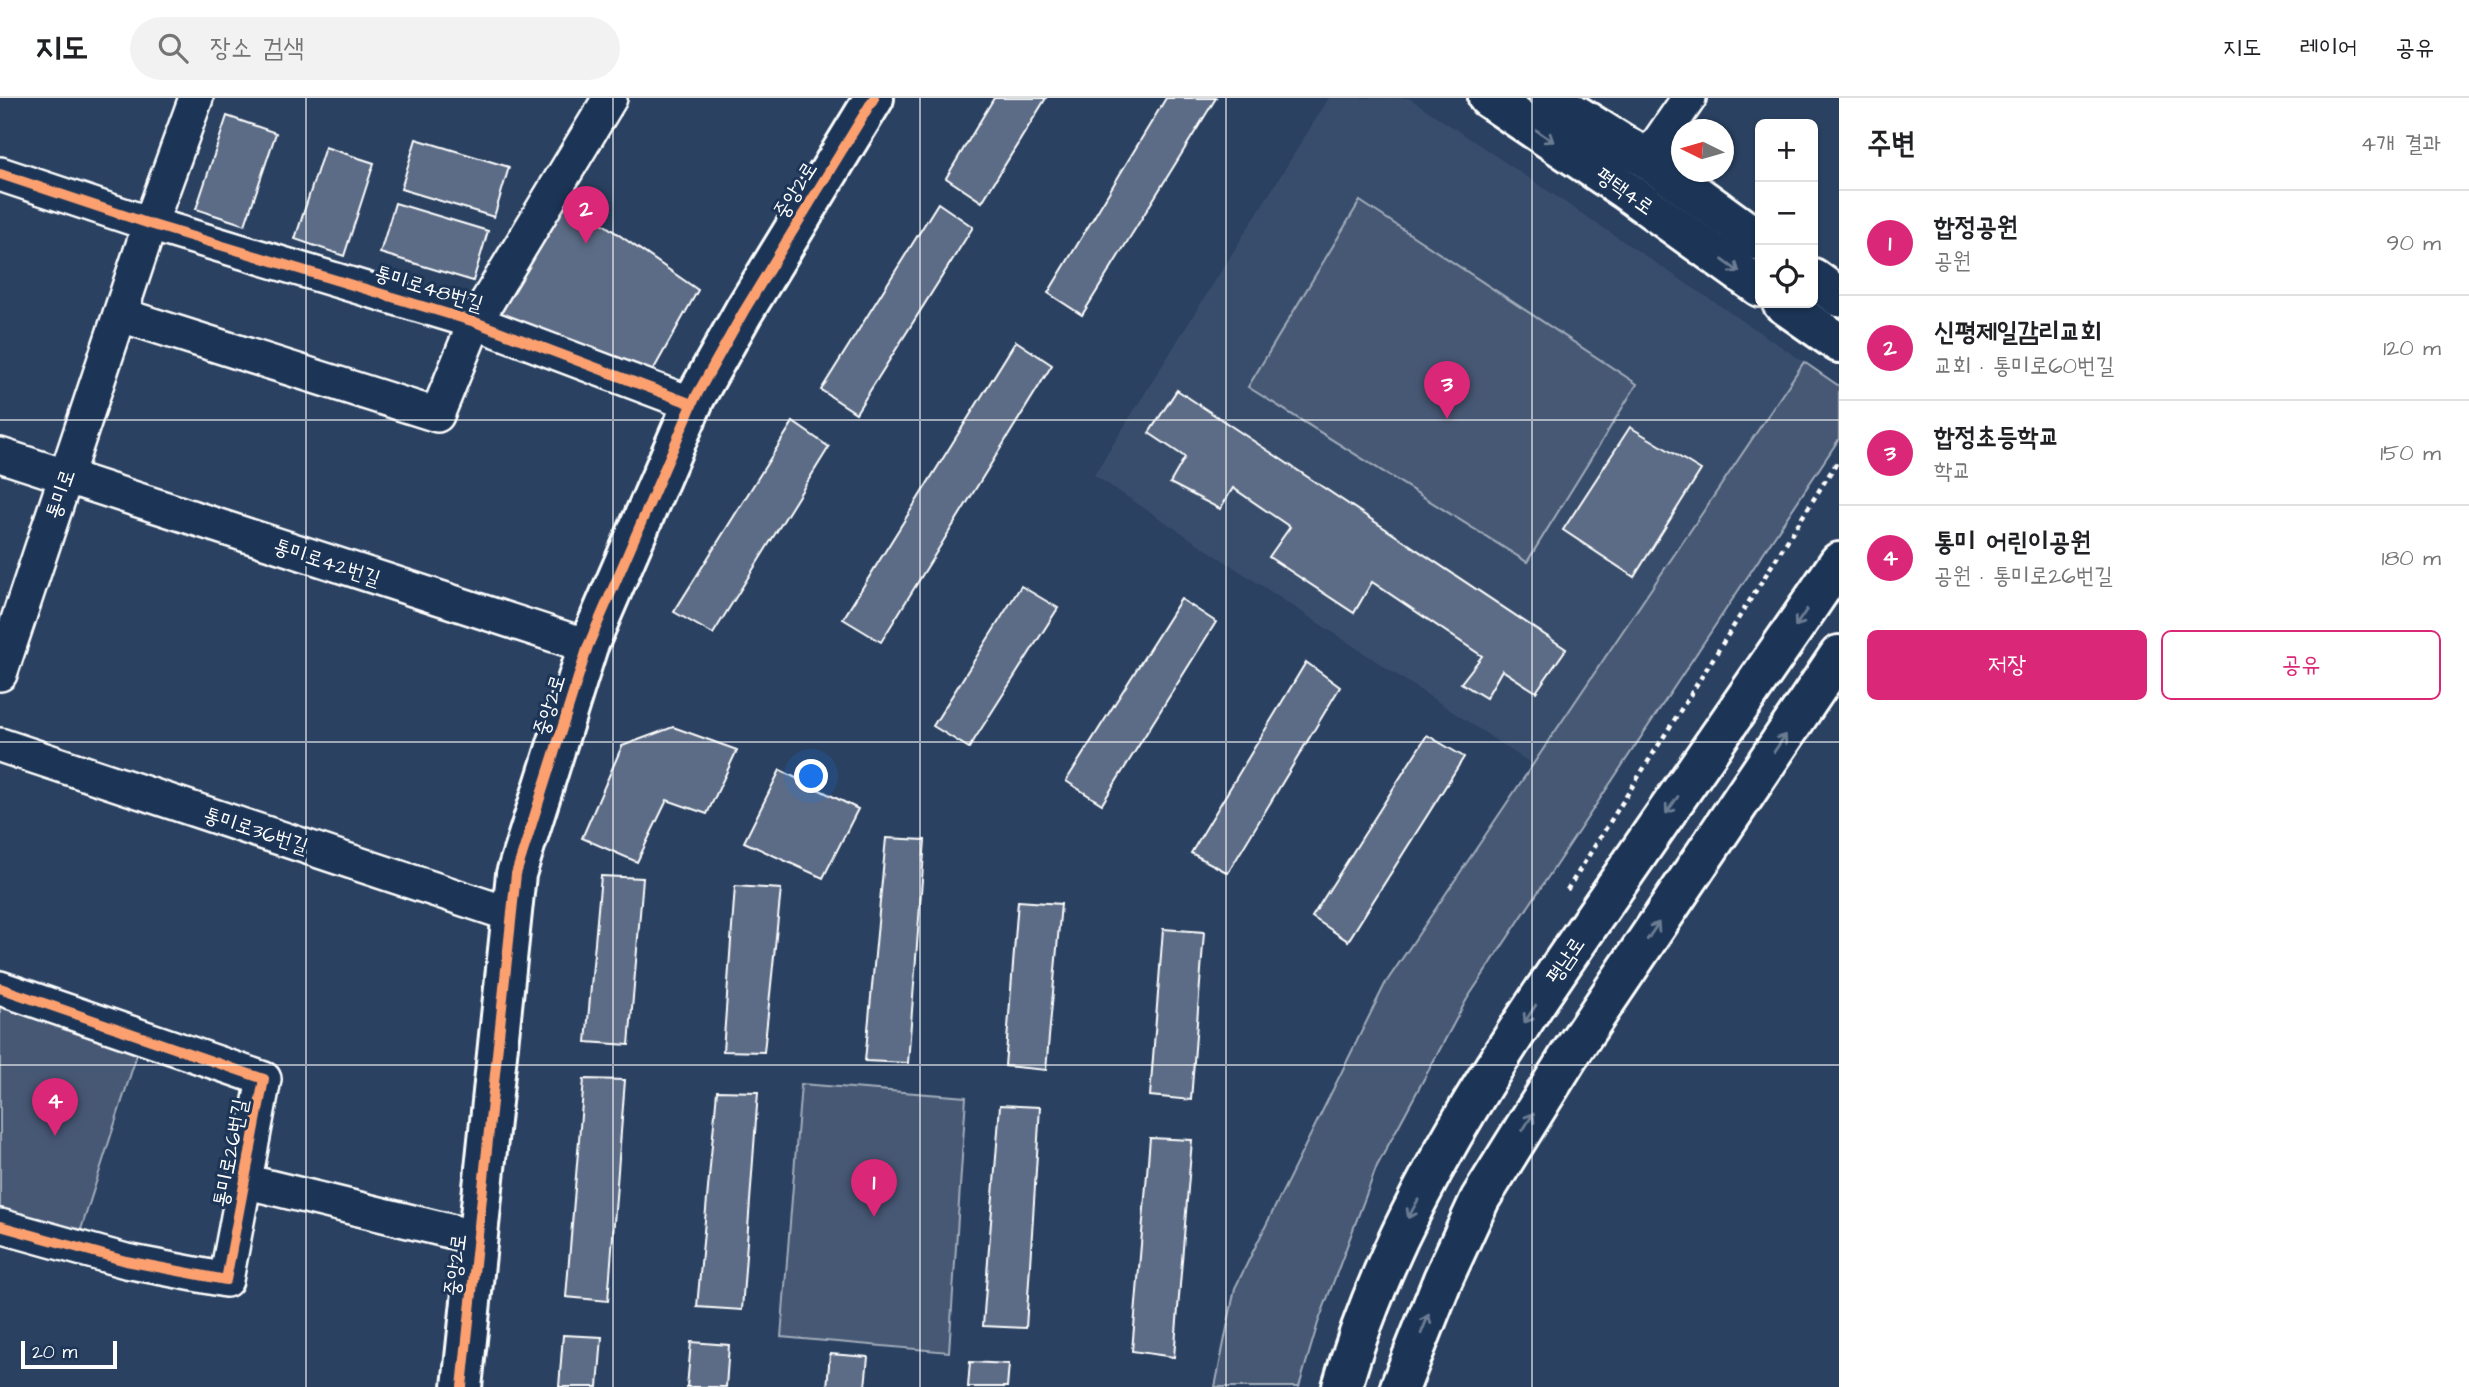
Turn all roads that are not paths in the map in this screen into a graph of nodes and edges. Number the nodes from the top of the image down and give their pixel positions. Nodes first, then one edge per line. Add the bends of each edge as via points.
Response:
1 (196, 98) edge
2 (610, 98) edge
3 (874, 98) edge
4 (1488, 98) edge
5 (1549, 98) edge
6 (1689, 98) edge
7 (1647, 159) junction
8 (0, 174) edge
9 (150, 224) junction
10 (1755, 237) edge
11 (1818, 282) edge
12 (1755, 283) edge
13 (1839, 297) edge
14 (1789, 308) edge
15 (121, 315) junction
16 (475, 322) junction
17 (1839, 343) edge
18 (692, 404) junction
19 (0, 455) edge
20 (66, 477) junction
21 (1839, 562) edge
22 (588, 646) junction
23 (1839, 656) edge
24 (0, 674) edge
25 (0, 746) edge
26 (512, 915) junction
27 (0, 988) edge
28 (244, 1181) junction
29 (0, 1226) edge
30 (478, 1238) junction
31 (462, 1387) edge
32 (1342, 1387) edge
33 (1400, 1387) edge

1 - 9 street, 통미로
2 - 16 street
3 - 18 street, 중앙2로
4 -> 12 street, 평택4로
5 - 7 street, 평택4로
6 - 7 street
7 - 10 street, 평택4로
8 - 9 street, 통미로48번길
9 - 15 street, 통미로
9 - 16 street, 통미로48번길
11 - 13 street
14 - 17 street
15 - 16 street via 437,415
15 - 20 street, 통미로
16 - 18 street, 통미로48번길
18 - 22 street, 중앙2로
19 - 20 street, 통미로42번길
20 - 22 street, 통미로42번길
20 - 24 street, 통미로
21 -> 32 street, 평남로 via 1559,968 1469,1108 1397,1239
22 - 26 street, 중앙2로 via 516,874
33 -> 23 street via 1480,1199 1569,1056
25 - 26 street, 통미로36번길
26 - 30 street, 중앙2로
27 - 28 street, 통미로26번길 via 264,1079
28 - 29 street, 통미로26번길 via 226,1280 127,1261
28 - 30 street
30 - 31 street, 중앙2로

